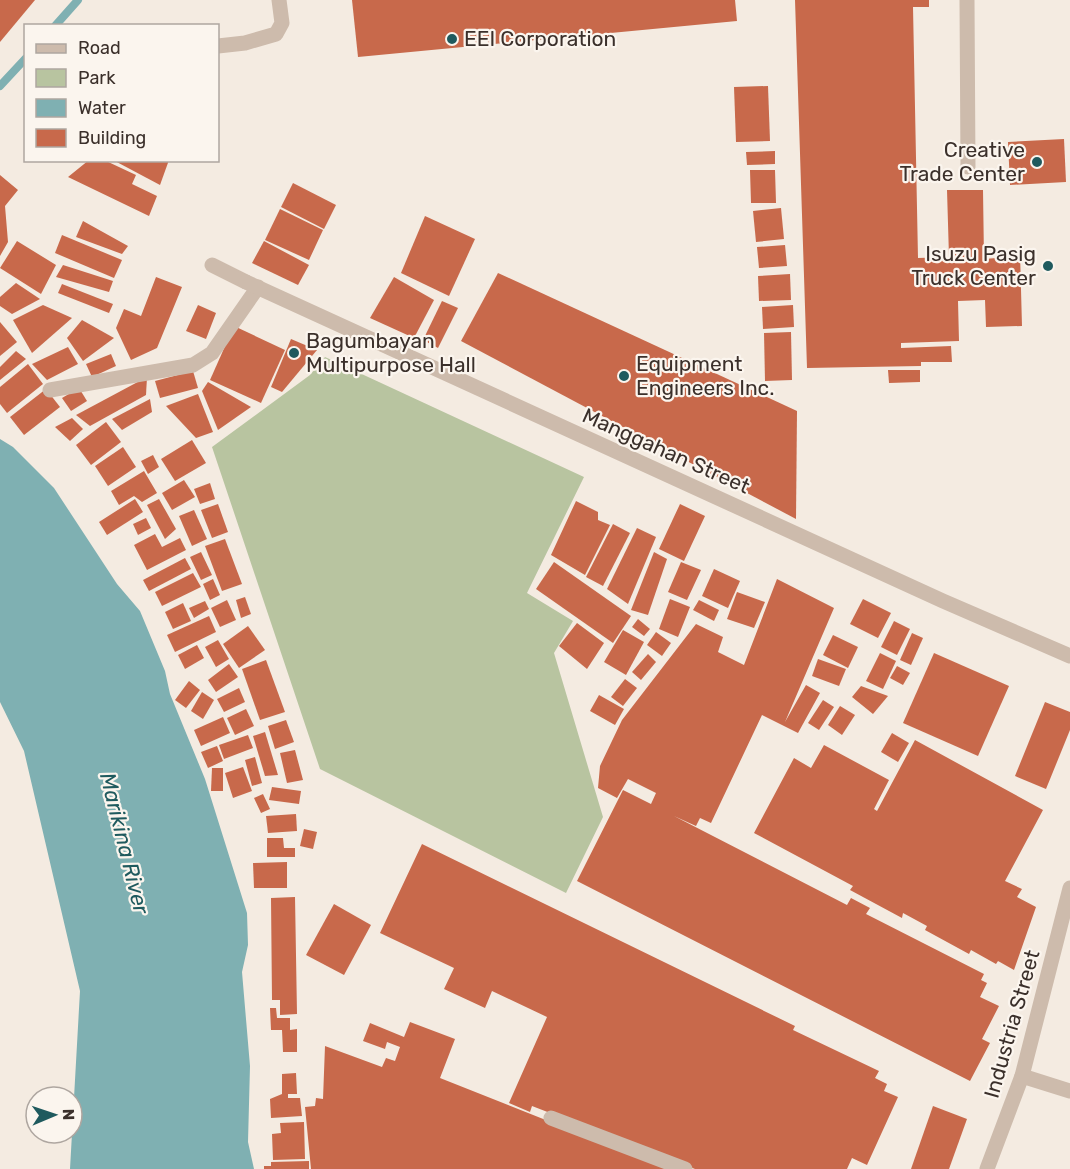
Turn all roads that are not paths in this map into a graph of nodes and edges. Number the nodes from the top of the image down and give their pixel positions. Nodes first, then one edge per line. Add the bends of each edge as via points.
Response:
1 (279, 0) edge
2 (967, 0) edge
3 (219, 46) edge
4 (969, 167) dead end
5 (212, 265) dead end
6 (252, 284) junction
7 (50, 390) dead end
8 (1070, 656) edge
9 (1070, 888) edge
10 (1022, 1076) junction
11 (1070, 1091) edge
12 (551, 1118) dead end
13 (685, 1169) edge
14 (987, 1169) edge

1 - 3 street via 282,23 276,34
2 - 4 street
5 - 6 street, Manggahan Street
6 - 7 street via 212,353 193,365
6 - 8 street, Manggahan Street
9 - 10 street, Industria Street
10 - 11 street
10 - 14 street, Industria Street
12 - 13 street

